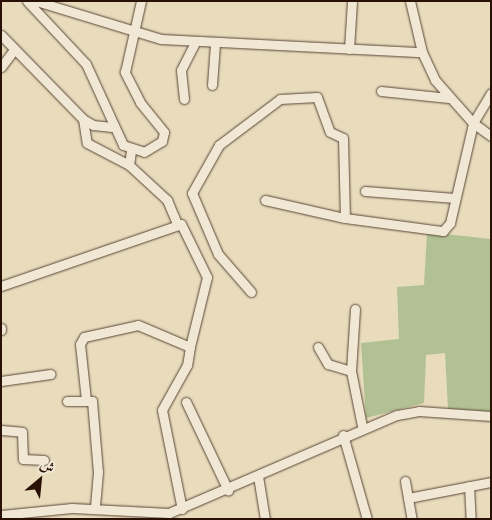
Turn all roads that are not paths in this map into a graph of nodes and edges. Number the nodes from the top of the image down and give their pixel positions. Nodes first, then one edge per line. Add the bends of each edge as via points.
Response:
1 (27, 1) edge
2 (141, 1) edge
3 (352, 1) edge
4 (410, 1) edge
5 (41, 2) edge
6 (135, 32) junction
7 (1, 35) edge
8 (195, 43) junction
9 (215, 44) junction
10 (349, 49) junction
11 (14, 50) junction
12 (422, 52) junction
13 (1, 67) edge
14 (212, 85) dead end
15 (382, 91) dead end
16 (491, 93) edge
17 (450, 98) junction
18 (184, 99) dead end
19 (83, 119) junction
20 (473, 124) junction
21 (112, 127) junction
22 (491, 136) edge
23 (131, 151) junction
24 (129, 165) junction
25 (365, 190) dead end
26 (455, 198) junction
27 (265, 200) dead end
28 (345, 218) junction
29 (177, 224) junction
30 (1, 286) edge
31 (251, 292) dead end
32 (356, 309) dead end
33 (190, 347) junction
34 (318, 347) dead end
35 (352, 371) junction
36 (51, 374) dead end
37 (1, 381) edge
38 (86, 400) junction
39 (67, 401) dead end
40 (186, 402) dead end
41 (491, 416) edge
42 (362, 426) junction
43 (1, 430) edge
44 (343, 435) junction
45 (44, 460) dead end
46 (258, 476) junction
47 (405, 481) dead end
48 (491, 482) edge
49 (468, 486) junction
50 (228, 490) junction
51 (408, 498) junction
52 (95, 509) junction
53 (182, 509) junction
54 (1, 515) edge
55 (16, 516) edge
56 (157, 516) edge
57 (265, 519) edge
58 (367, 519) edge
59 (412, 519) edge
60 (471, 519) edge

1 - 21 street via 86,64
2 - 6 street
3 - 10 street
4 - 12 street
5 - 6 street
6 - 8 street
6 - 23 street via 125,63 129,85 164,132 155,148
7 - 11 street
8 - 9 street
8 - 18 street via 181,70
9 - 10 street
9 - 14 street
10 - 12 street
11 - 13 street
11 - 19 street
12 - 17 street
15 - 17 street
16 - 20 street
17 - 20 street
19 - 21 street via 94,125
19 - 24 street via 88,143
20 - 22 street
20 - 26 street
21 - 23 street
23 - 24 street
24 - 29 street via 167,200
25 - 26 street
26 - 28 street via 449,228 443,231
27 - 28 street
28 - 31 street via 343,138 330,132 317,97 280,99 219,145 192,193 218,254
29 - 30 street
29 - 33 street via 182,225 207,277
32 - 35 street
33 - 38 street via 138,324 84,337 80,344
33 - 53 street via 187,366 162,410
34 - 35 street via 328,364
35 - 42 street
36 - 37 street
38 - 39 street
38 - 52 street via 92,401 97,451
40 - 50 street
41 - 42 street via 419,411
42 - 44 street
43 - 45 street via 22,432 22,458
44 - 46 street
44 - 58 street
46 - 50 street
46 - 57 street
47 - 51 street
48 - 49 street
49 - 51 street
49 - 60 street
50 - 53 street
51 - 59 street
52 - 55 street
52 - 56 street
53 - 56 street
54 - 55 street

